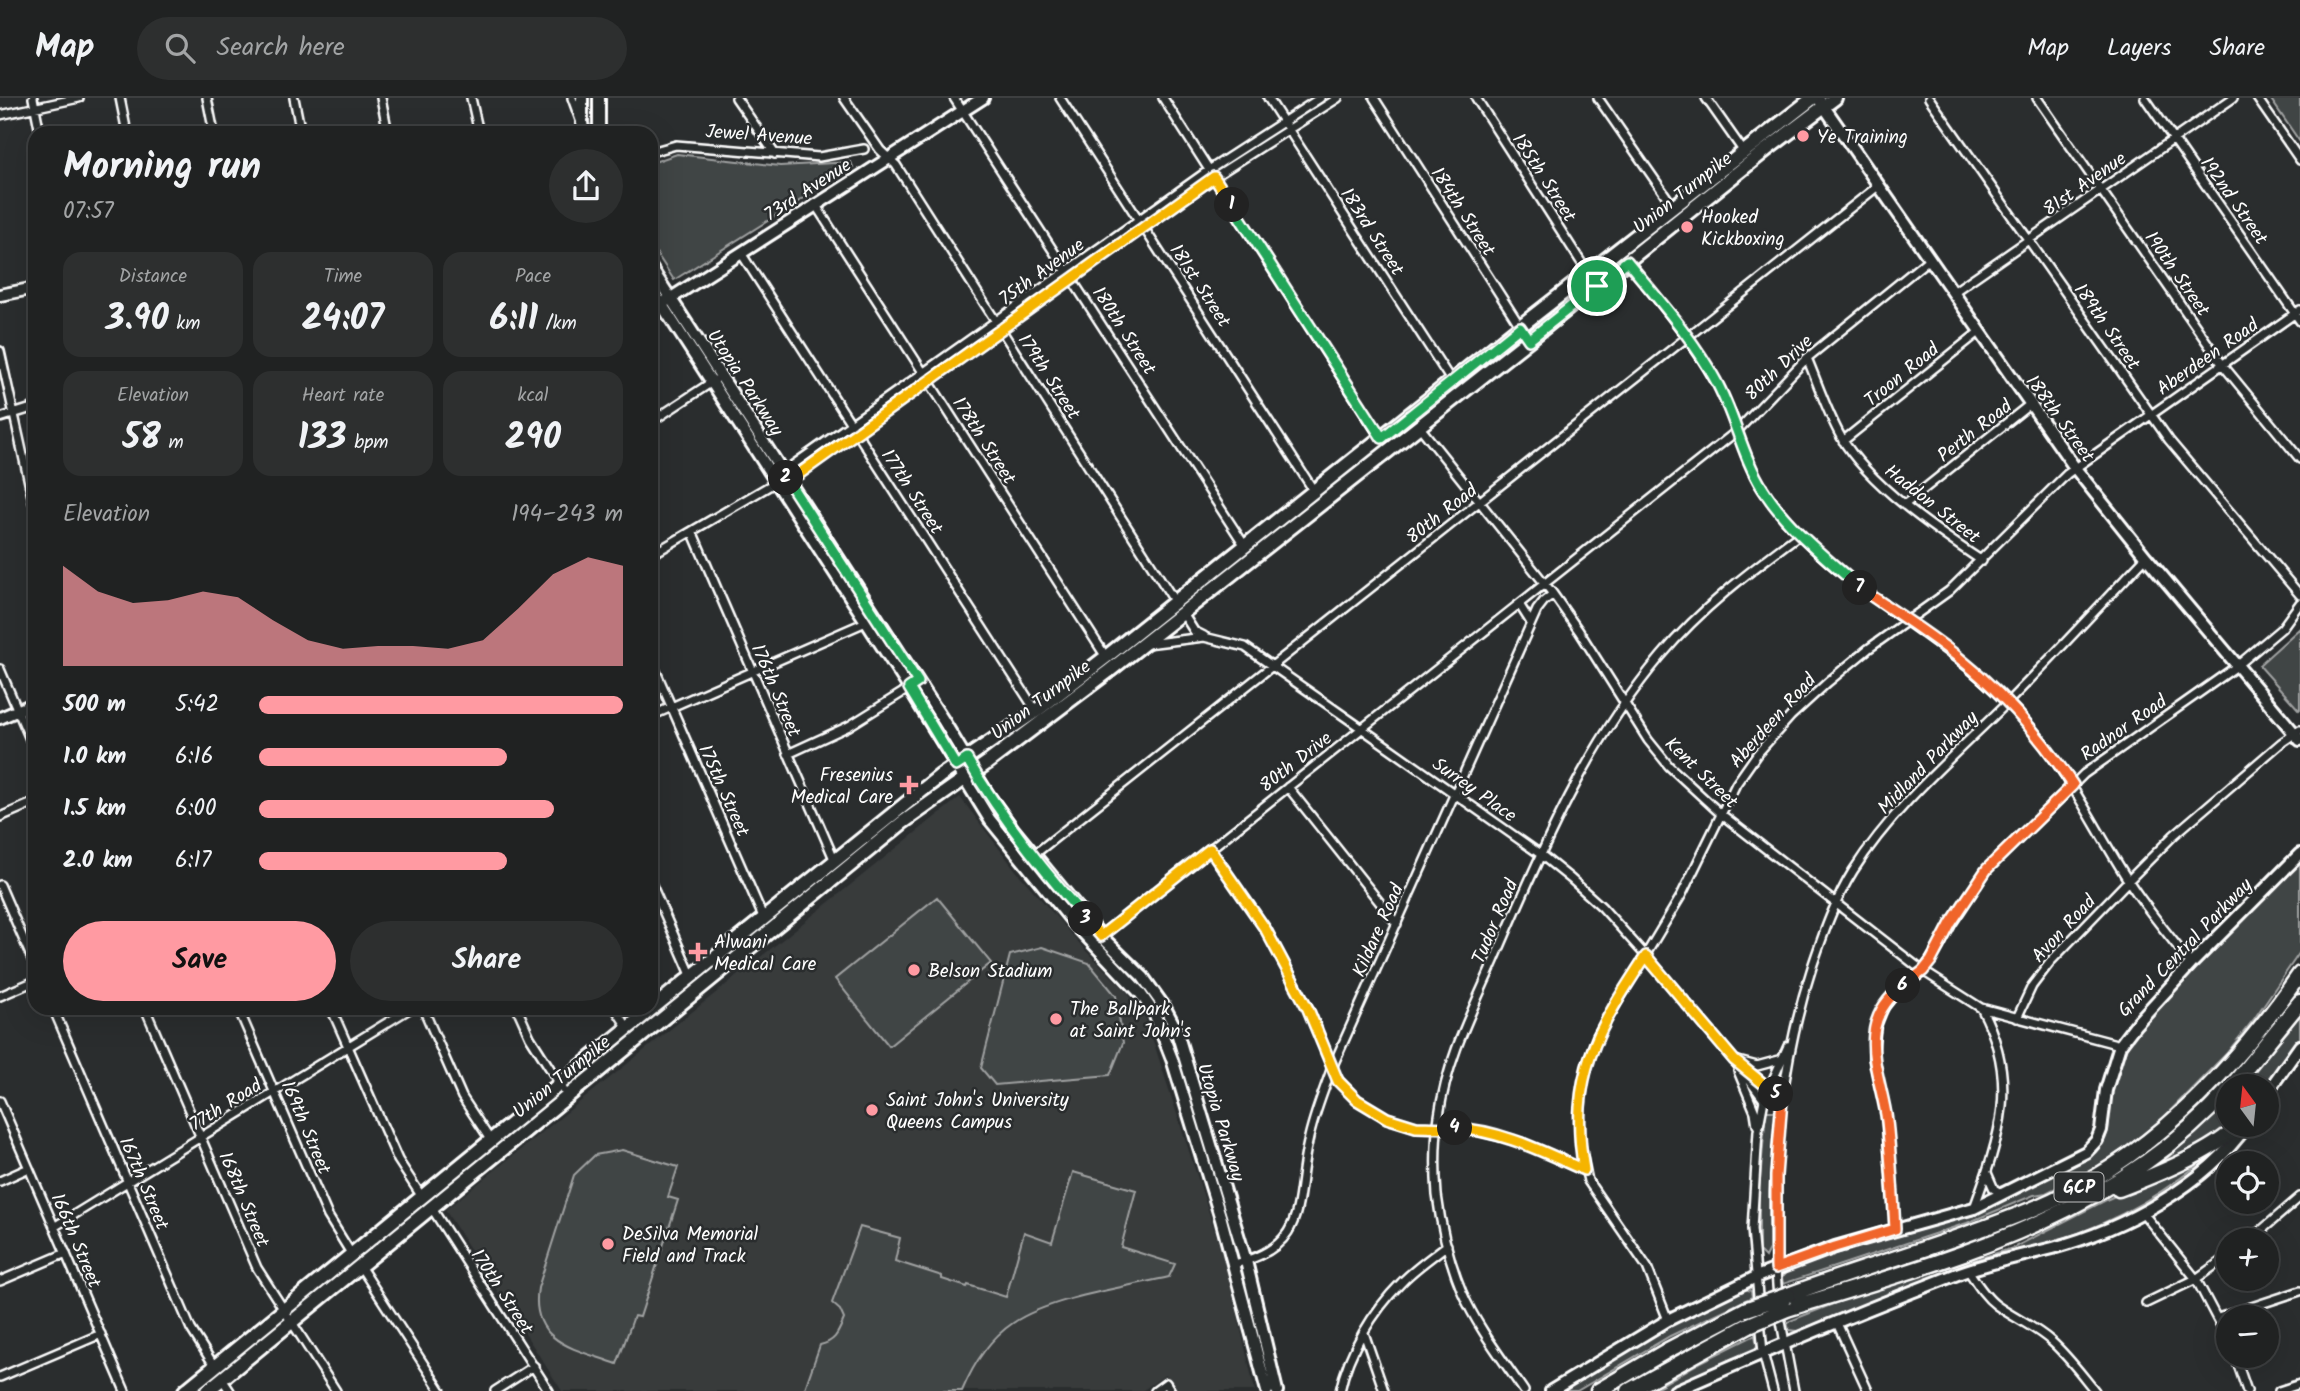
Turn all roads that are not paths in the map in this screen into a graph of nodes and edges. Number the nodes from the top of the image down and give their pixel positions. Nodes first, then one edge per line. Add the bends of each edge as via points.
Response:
1 (33, 98) edge
2 (79, 98) edge
3 (120, 98) edge
4 (207, 98) edge
5 (294, 98) edge
6 (381, 98) edge
7 (471, 98) edge
8 (572, 98) edge
9 (582, 98) edge
10 (599, 98) edge
11 (736, 98) edge
12 (844, 98) edge
13 (954, 98) edge
14 (983, 98) edge
15 (1060, 98) edge
16 (1163, 98) edge
17 (1268, 98) edge
18 (1321, 98) edge
19 (1338, 98) edge
20 (1374, 98) edge
21 (1476, 98) edge
22 (1598, 98) edge
23 (1706, 98) edge
24 (1835, 98) edge
25 (1929, 98) edge
26 (2038, 98) edge
27 (2145, 98) edge
28 (2233, 98) edge
29 (2257, 98) edge
30 (1818, 101) edge
31 (35, 108) junction
32 (963, 111) junction
33 (0, 115) edge
34 (39, 126) edge
35 (126, 126) edge
36 (213, 126) edge
37 (300, 126) edge
38 (387, 126) edge
39 (477, 126) edge
40 (582, 126) edge
41 (583, 126) edge
42 (599, 126) edge
43 (1286, 126) junction
44 (2174, 139) junction
45 (864, 149) dead end
46 (658, 150) edge
47 (1744, 152) junction
48 (775, 154) junction
49 (888, 158) junction
50 (2300, 160) edge
51 (1209, 170) junction
52 (1214, 177) junction
53 (1878, 187) junction
54 (2101, 190) junction
55 (815, 204) junction
56 (1673, 206) junction
57 (1142, 222) junction
58 (2028, 240) junction
59 (741, 253) junction
60 (1928, 259) junction
61 (1627, 261) junction
62 (1588, 273) junction
63 (1070, 274) junction
64 (28, 289) edge
65 (1952, 293) junction
66 (0, 295) edge
67 (661, 304) edge
68 (2298, 315) edge
69 (998, 326) junction
70 (1520, 327) junction
71 (1979, 332) junction
72 (1688, 338) junction
73 (1529, 340) junction
74 (0, 351) edge
75 (1807, 358) junction
76 (2222, 364) junction
77 (926, 377) junction
78 (717, 379) junction
79 (1452, 382) junction
80 (2029, 405) junction
81 (28, 409) edge
82 (13, 414) junction
83 (2150, 415) junction
84 (658, 417) edge
85 (0, 418) edge
86 (1419, 426) junction
87 (854, 429) junction
88 (1737, 431) junction
89 (1382, 438) junction
90 (1843, 440) junction
91 (2300, 460) edge
92 (2075, 468) junction
93 (28, 479) edge
94 (781, 480) junction
95 (1314, 491) junction
96 (1480, 502) junction
97 (1904, 505) junction
98 (692, 531) junction
99 (1800, 534) junction
100 (1245, 546) junction
101 (658, 551) edge
102 (2146, 557) junction
103 (1982, 561) junction
104 (1544, 584) junction
105 (1553, 594) junction
106 (2300, 595) edge
107 (2300, 603) edge
108 (1519, 604) junction
109 (1179, 607) junction
110 (871, 620) junction
111 (1908, 621) junction
112 (1531, 623) junction
113 (1204, 636) junction
114 (1142, 644) junction
115 (1106, 657) junction
116 (1273, 665) junction
117 (2237, 666) junction
118 (0, 669) edge
119 (753, 672) junction
120 (658, 676) edge
121 (913, 685) junction
122 (2007, 702) junction
123 (1623, 704) junction
124 (28, 706) edge
125 (671, 707) junction
126 (18, 711) junction
127 (1036, 711) junction
128 (658, 713) edge
129 (0, 718) edge
130 (1362, 728) junction
131 (2298, 734) edge
132 (28, 735) edge
133 (788, 754) junction
134 (962, 762) junction
135 (970, 776) junction
136 (2073, 785) junction
137 (1288, 787) junction
138 (1455, 794) junction
139 (28, 805) edge
140 (1721, 814) junction
141 (0, 817) edge
142 (1210, 849) junction
143 (1540, 854) junction
144 (2300, 854) edge
145 (1033, 855) junction
146 (835, 861) junction
147 (1024, 864) junction
148 (2128, 881) junction
149 (0, 885) edge
150 (658, 899) edge
151 (1836, 903) junction
152 (764, 919) junction
153 (1397, 924) junction
154 (771, 932) junction
155 (1096, 939) junction
156 (28, 950) edge
157 (1646, 956) junction
158 (2192, 964) junction
159 (1923, 971) junction
160 (2300, 974) edge
161 (692, 977) junction
162 (28, 984) edge
163 (0, 996) edge
164 (2300, 1002) edge
165 (658, 1004) edge
166 (1981, 1008) junction
167 (56, 1015) edge
168 (148, 1015) edge
169 (241, 1015) edge
170 (334, 1015) edge
171 (400, 1015) edge
172 (426, 1015) edge
173 (520, 1015) edge
174 (620, 1015) edge
175 (644, 1015) edge
176 (2017, 1018) junction
177 (628, 1028) junction
178 (1795, 1029) junction
179 (2120, 1045) junction
180 (348, 1047) junction
181 (2298, 1054) edge
182 (1783, 1059) junction
183 (1734, 1060) junction
184 (1331, 1070) junction
185 (2241, 1074) edge
186 (2279, 1078) edge
187 (1769, 1088) junction
188 (564, 1091) junction
189 (274, 1092) junction
190 (1782, 1099) junction
191 (1764, 1100) junction
192 (0, 1101) edge
193 (2216, 1101) edge
194 (1438, 1128) junction
195 (1758, 1131) junction
196 (201, 1138) junction
197 (2224, 1138) edge
198 (2236, 1138) edge
199 (491, 1141) junction
200 (29, 1168) junction
201 (1584, 1170) junction
202 (1987, 1173) junction
203 (0, 1181) edge
204 (128, 1183) junction
205 (2003, 1194) junction
206 (2300, 1198) edge
207 (2088, 1200) junction
208 (427, 1202) junction
209 (1973, 1208) junction
210 (2143, 1213) junction
211 (54, 1227) junction
212 (2264, 1228) edge
213 (1895, 1229) junction
214 (1447, 1245) junction
215 (66, 1253) junction
216 (356, 1261) junction
217 (1246, 1261) junction
218 (1234, 1264) junction
219 (2216, 1265) edge
220 (1776, 1268) junction
221 (1968, 1270) junction
222 (1756, 1277) junction
223 (2196, 1279) junction
224 (0, 1281) edge
225 (2300, 1291) edge
226 (1787, 1302) junction
227 (2146, 1303) dead end
228 (2257, 1305) edge
229 (2216, 1314) edge
230 (288, 1316) junction
231 (1668, 1320) junction
232 (1836, 1321) junction
233 (101, 1334) junction
234 (1364, 1334) junction
235 (1784, 1344) junction
236 (1763, 1353) junction
237 (215, 1367) junction
238 (534, 1367) junction
239 (2239, 1368) edge
240 (0, 1377) edge
241 (222, 1378) junction
242 (2300, 1384) edge
243 (1630, 1390) edge
244 (125, 1391) edge
245 (185, 1391) edge
246 (207, 1391) edge
247 (230, 1391) edge
248 (337, 1391) edge
249 (441, 1391) edge
250 (495, 1391) edge
251 (549, 1391) edge
252 (1155, 1391) edge
253 (1171, 1391) edge
254 (1267, 1391) edge
255 (1277, 1391) edge
256 (1340, 1391) edge
257 (1384, 1391) edge
258 (1524, 1391) edge
259 (1551, 1391) edge
260 (1598, 1391) edge
261 (1675, 1391) edge
262 (1773, 1391) edge
263 (1794, 1391) edge
264 (1868, 1391) edge
265 (2095, 1391) edge
266 (2247, 1391) edge
267 (2278, 1391) edge

1 - 31 street
2 - 31 street
3 - 35 street
4 - 36 street
5 - 37 street
6 - 38 street
7 - 39 street
8 - 40 street
9 - 41 main road
10 - 42 main road
11 - 48 street
12 - 49 street, 179th Street
13 - 32 street, 180th Street
14 - 32 main road, 73rd Avenue
15 - 57 street, 181st Street
16 - 51 street
17 - 43 street, 183rd Street
18 - 43 street, 75th Avenue
19 - 43 street, 75th Avenue
20 - 70 street, 184th Street
21 - 62 street, 185th Street
22 - 56 street
23 - 47 street
24 - 30 main road, Union Turnpike
25 - 58 street, 189th Street
26 - 54 street, 190th Street
27 - 44 street, 192nd Street
28 - 44 street, 81st Avenue
29 - 50 street
30 - 47 main road, Union Turnpike
30 - 53 main road, 188th Street
30 - 61 main road, Union Turnpike
31 - 33 street
31 - 34 street
32 - 49 main road, 73rd Avenue
32 - 63 street, 180th Street
43 - 51 street, 75th Avenue
43 - 52 street, 75th Avenue
43 - 79 street, 183rd Street
44 - 54 street, 81st Avenue
44 - 68 street, 192nd Street
45 - 48 street, Jewel Avenue via 819,157
46 - 48 street, Jewel Avenue via 676,145
47 - 56 main road, Union Turnpike
49 - 55 main road, 73rd Avenue
49 - 69 street, 179th Street
51 - 52 street
51 - 57 street, 75th Avenue
52 - 57 street, 75th Avenue
52 - 89 street
53 - 60 main road, 188th Street
53 - 72 street, 80th Road
54 - 58 street, 81st Avenue
54 - 76 street, 190th Street
55 - 59 main road, 73rd Avenue
55 - 77 street, 178th Street
56 - 62 main road, Union Turnpike
57 - 63 street, 75th Avenue
57 - 95 street, 181st Street
58 - 65 street, 81st Avenue
58 - 83 street, 189th Street
59 - 67 main road, 73rd Avenue
59 - 87 street, 177th Street
60 - 65 main road, 188th Street
60 - 75 street, 80th Drive
61 - 72 street
61 - 73 main road, Union Turnpike
62 - 70 main road, Union Turnpike
63 - 69 street, 75th Avenue
63 - 100 street, 180th Street
64 - 66 main road
65 - 71 main road, 188th Street
67 - 78 main road, Utopia Parkway
68 - 76 street, Aberdeen Road
69 - 77 street, 75th Avenue
69 - 109 street, 179th Street
70 - 73 street, 184th Street
70 - 79 main road, Union Turnpike
71 - 80 main road, 188th Street
71 - 90 street, Troon Road
72 - 88 street via 1716,381
72 - 96 street, 80th Road
73 - 86 main road, Union Turnpike
74 - 82 street
75 - 88 street, 80th Drive
75 - 90 street, Haddon Street
76 - 83 street, Aberdeen Road
76 - 91 street, 190th Street
77 - 87 street, 75th Avenue
77 - 115 street, 178th Street
78 - 84 street
78 - 94 main road, Utopia Parkway
79 - 89 main road, Union Turnpike
80 - 92 main road, 188th Street
80 - 97 street, Perth Road
81 - 82 street
82 - 85 street
82 - 93 street
83 - 92 street, Aberdeen Road
83 - 106 street, 189th Street
86 - 96 street, Kent Street
86 - 109 main road, Union Turnpike
87 - 94 street, 75th Avenue via 793,465
87 - 127 street, 177th Street
88 - 99 street via 1763,490
88 - 104 street, 80th Drive
89 - 95 main road, Union Turnpike
90 - 97 street, Haddon Street
92 - 102 main road, 188th Street
92 - 103 street, Aberdeen Road
94 - 98 street, 75th Avenue
94 - 110 main road, Utopia Parkway
95 - 100 main road, Union Turnpike
96 - 104 street, Kent Street
96 - 116 street, 80th Road
97 - 103 street, Haddon Street
98 - 101 street, 75th Avenue
98 - 119 street, 176th Street
99 - 111 street via 1861,589
99 - 123 street, Tudor Road via 1705,610
100 - 109 main road, Union Turnpike
102 - 117 main road, 188th Street
102 - 122 street, Midland Parkway
103 - 111 street, Aberdeen Road
104 - 105 street, Kent Street
104 - 108 street, 80th Drive
105 - 112 street, Kildare Road
105 - 123 street, Kent Street
107 - 117 street, Radnor Road via 2282,628
108 - 112 street
108 - 130 street, 80th Drive
109 - 113 street, 179th Street via 1194,631
109 - 114 main road, Union Turnpike
109 - 115 main road, Union Turnpike
110 - 119 street
110 - 121 main road, Utopia Parkway
111 - 122 street via 1958,657
111 - 140 street, Aberdeen Road via 1838,673 1791,716 1750,764
112 - 138 street, Kildare Road
113 - 114 street, Surrey Place
113 - 116 street, Surrey Place via 1245,647
114 - 135 main road, Union Turnpike
115 - 127 main road, Union Turnpike
116 - 130 street, Surrey Place
116 - 145 street, 80th Road
117 - 131 main road, 188th Street
117 - 136 street, Radnor Road
118 - 126 street
119 - 125 street
119 - 133 street, 176th Street
120 - 125 street, 175th Street
121 - 133 street via 849,726
121 - 134 main road, Utopia Parkway
122 - 136 street
122 - 151 street, Midland Parkway via 1900,809 1871,844
123 - 140 street, Kent Street via 1669,766
123 - 143 street, Tudor Road via 1579,775
124 - 126 main road
125 - 128 street
125 - 152 street, 175th Street
126 - 129 main road
126 - 132 street
127 - 134 main road, Union Turnpike
130 - 137 street, 80th Drive
130 - 138 street, Surrey Place
131 - 148 street, Avon Road via 2174,835
133 - 146 street, 176th Street
134 - 135 main road, Utopia Parkway
134 - 146 main road, Union Turnpike
135 - 145 main road, Utopia Parkway
135 - 147 main road, Utopia Parkway via 990,820
135 - 154 main road, Union Turnpike via 902,823
136 - 148 street
136 - 159 street, Radnor Road via 1987,869
137 - 142 street, 80th Drive
137 - 153 street
138 - 143 street, Surrey Place
138 - 153 street, Kildare Road
139 - 141 street
140 - 151 street, Kent Street
140 - 157 street, Aberdeen Road
142 - 155 street, 80th Drive
142 - 184 street via 1266,930 1308,1009
143 - 157 street, Surrey Place via 1602,907
143 - 194 street, Tudor Road via 1451,1063
144 - 158 main road, Grand Central Parkway
145 - 147 street, 80th Road
145 - 155 main road, Utopia Parkway
146 - 152 main road, Union Turnpike
147 - 155 main road, Utopia Parkway
148 - 158 street
148 - 176 street, Avon Road via 2052,961 2032,986
149 - 156 street
150 - 161 street
151 - 159 street, Kent Street
151 - 178 street, Midland Parkway
152 - 154 street, 175th Street
152 - 161 main road, Union Turnpike
153 - 184 street, Kildare Road
154 - 188 main road, Union Turnpike
155 - 217 main road, Utopia Parkway via 1143,977 1176,1029
155 - 218 main road, Utopia Parkway via 1140,993 1163,1033
157 - 183 street, Surrey Place
157 - 201 street, Aberdeen Road via 1610,1011 1587,1063 1579,1114
158 - 179 main road, Grand Central Parkway
159 - 166 street, Kent Street
159 - 213 street, Radnor Road via 1897,990 1884,1007 1872,1044 1887,1126
160 - 226 highway, GCP via 2243,1049 2202,1093 2165,1129 2124,1159 2035,1208
161 - 165 main road, Union Turnpike
162 - 163 street
164 - 185 highway, GCP
166 - 176 street
166 - 202 street via 1993,1031 2004,1082
167 - 204 street, 167th Street
168 - 196 street, 168th Street
169 - 189 street, 169th Street
170 - 180 street, 170th Street
171 - 180 street, 77th Road
172 - 199 street via 462,1097
173 - 188 street
174 - 177 street
175 - 177 main road, Union Turnpike
176 - 179 street
177 - 188 main road, Union Turnpike
178 - 182 street, Midland Parkway
178 - 190 street, Midland Parkway
179 - 205 main road, Grand Central Parkway via 2106,1090 2101,1130 2092,1146
180 - 189 street, 77th Road
180 - 208 street, 170th Street via 398,1160
181 - 186 main road
182 - 183 street via 1757,1066
182 - 187 street, Midland Parkway
183 - 187 street, Surrey Place
183 - 191 street, Surrey Place
183 - 195 street
184 - 194 street via 1357,1100 1387,1118
184 - 217 street, Kildare Road via 1308,1142 1296,1221 1285,1237
187 - 190 street, Surrey Place
187 - 191 street, Midland Parkway
188 - 199 main road, Union Turnpike
188 - 208 main road, Union Turnpike
189 - 196 street, 77th Road
189 - 216 street, 169th Street via 328,1216
190 - 191 street
190 - 220 street, Midland Parkway
191 - 195 street, Midland Parkway
192 - 200 street, 166th Street
193 - 207 highway, GCP via 2174,1142
194 - 201 street via 1477,1130 1521,1142
194 - 214 street, Tudor Road via 1437,1195
195 - 222 street, Midland Parkway via 1752,1229
196 - 204 street, 77th Road
196 - 230 street, 168th Street via 257,1268
197 - 207 highway via 2134,1183
198 - 210 main road via 2193,1179
199 - 208 main road, Union Turnpike
200 - 203 street
200 - 211 street, 166th Street
201 - 231 street, Aberdeen Road via 1647,1267
202 - 205 street via 1994,1189
202 - 209 street
204 - 211 street, 77th Road
204 - 237 street, 167th Street via 191,1329
205 - 209 main road, Grand Central Parkway
206 - 212 street
207 - 226 highway, GCP via 1994,1243
208 - 216 main road, Union Turnpike
208 - 238 street, 170th Street
209 - 213 main road, Grand Central Parkway
210 - 221 main road via 2099,1233
210 - 223 street
211 - 215 street, 166th Street
213 - 220 main road, Grand Central Parkway
214 - 234 street via 1401,1282
214 - 258 street, Tudor Road via 1462,1293
215 - 224 street
215 - 233 street, 166th Street
216 - 230 main road, Union Turnpike
216 - 249 street, 169th Street
217 - 218 street, Kildare Road
217 - 255 main road, Utopia Parkway
218 - 254 main road, Utopia Parkway
219 - 223 street
220 - 222 main road, Grand Central Parkway
220 - 235 street, Midland Parkway
221 - 232 main road
221 - 265 street via 1994,1304 2050,1340
222 - 231 main road, Grand Central Parkway
222 - 236 street, Midland Parkway
223 - 227 street
223 - 229 street
225 - 228 street
226 - 243 highway, GCP, bridge
226 - 260 highway, GCP, bridge via 1747,1309
230 - 237 main road, Union Turnpike
230 - 241 main road, Union Turnpike
230 - 248 street, 168th Street
231 - 259 main road, Grand Central Parkway
232 - 235 main road
232 - 264 street
233 - 240 street
233 - 244 street, 166th Street
234 - 256 street via 1347,1364
234 - 257 street
235 - 236 main road
235 - 263 street, Midland Parkway
236 - 261 main road
236 - 262 street, Midland Parkway
237 - 245 main road, Union Turnpike
238 - 250 street
238 - 251 street, 170th Street
239 - 266 street
241 - 246 main road, Union Turnpike
241 - 247 street
242 - 267 street
252 - 253 street via 1166,1383

